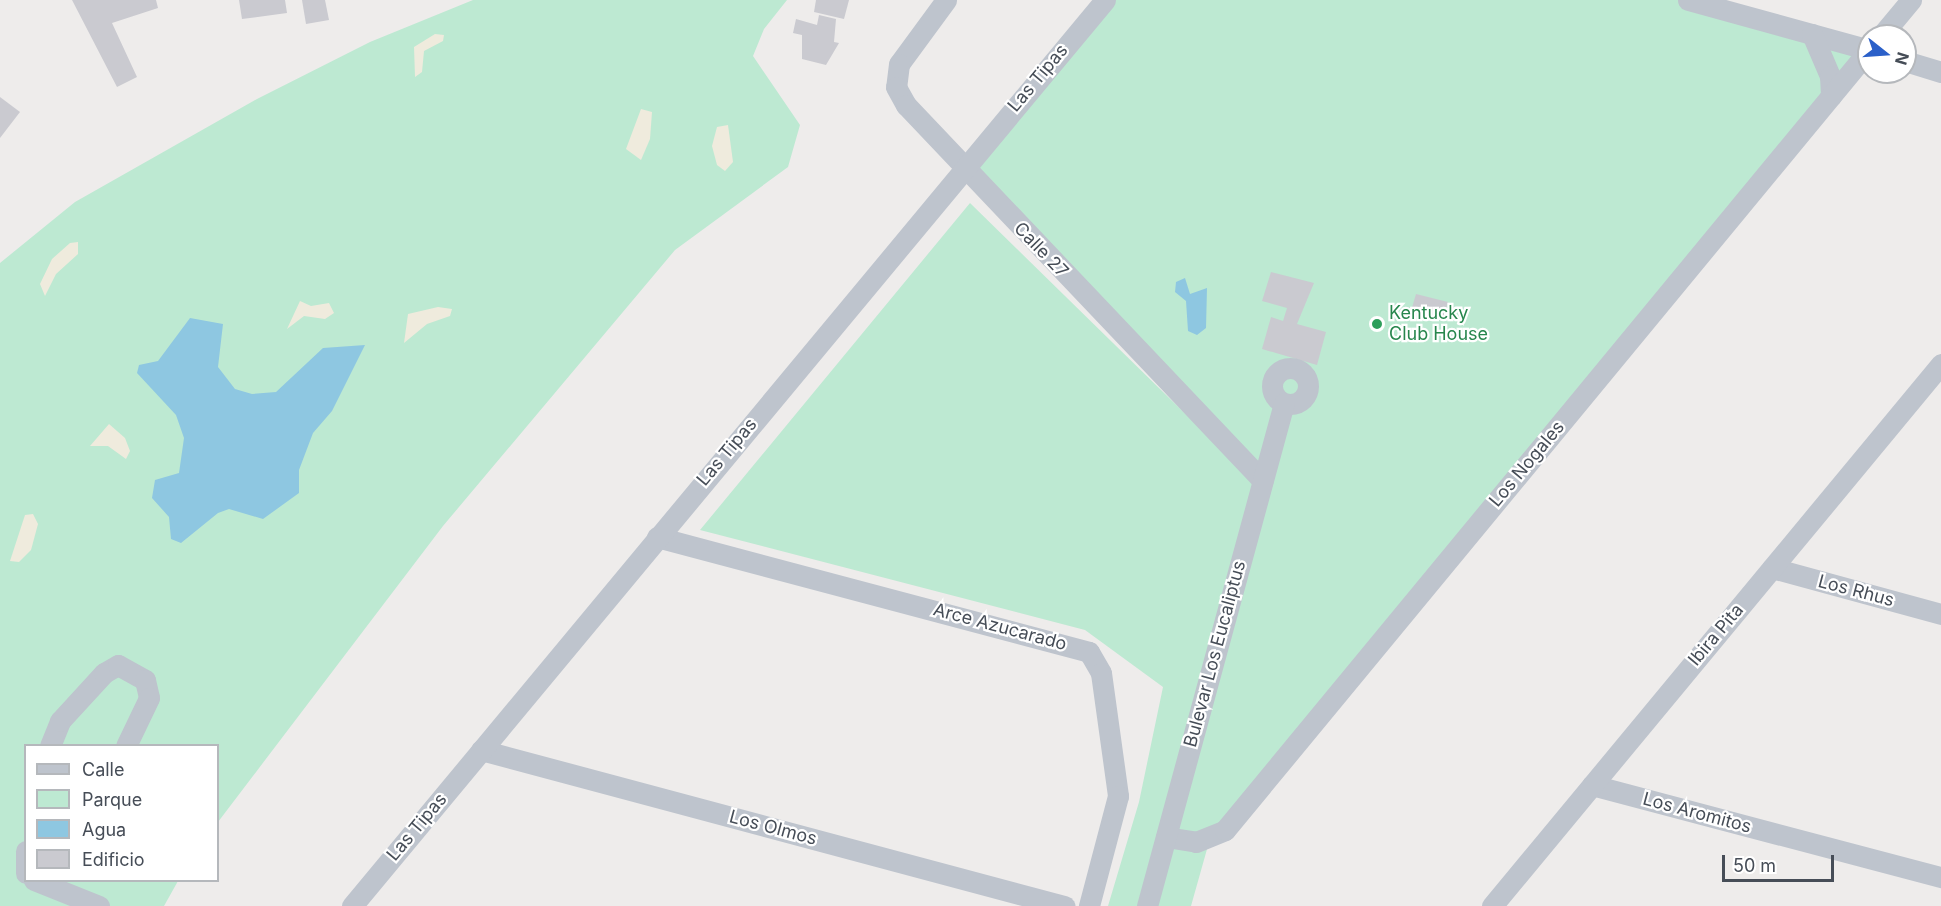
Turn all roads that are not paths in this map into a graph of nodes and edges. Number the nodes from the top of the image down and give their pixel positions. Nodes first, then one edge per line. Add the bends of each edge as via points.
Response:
1 (946, 0) edge
2 (1105, 0) edge
3 (1688, 0) edge
4 (1911, 0) edge
5 (1891, 24) edge
6 (1812, 34) junction
7 (1857, 47) edge
8 (1857, 65) edge
9 (1917, 65) edge
10 (1941, 72) edge
11 (1831, 96) junction
12 (962, 167) junction
13 (1941, 364) edge
14 (1284, 403) dead end
15 (1263, 481) junction
16 (657, 537) junction
17 (1772, 568) junction
18 (1941, 614) edge
19 (51, 744) edge
20 (127, 744) edge
21 (481, 750) junction
22 (1592, 785) junction
23 (1166, 837) junction
24 (1941, 877) edge
25 (42, 882) edge
26 (59, 886) edge
27 (99, 906) edge
28 (352, 906) edge
29 (1064, 906) edge
30 (1089, 906) edge
31 (1147, 906) edge
32 (1492, 906) edge

1 - 12 street, Calle 27 via 899,64 896,87
2 - 12 street, Las Tipas
3 - 6 street
4 - 5 street
6 - 7 street
6 - 11 street via 1830,76
8 - 11 street, Los Nogales
9 - 10 street
11 - 23 street, Los Nogales via 1225,830 1196,842
12 - 15 street, Calle 27
12 - 16 street, Las Tipas
13 - 17 street, Ibira Pita
14 - 15 street, Bulevar Los Eucaliptus
15 - 23 street, Bulevar Los Eucaliptus
16 - 21 street, Las Tipas
16 - 30 street, Arce Azucarado via 1089,652 1101,673 1118,796
17 - 18 street, Los Rhus
17 - 22 street, Ibira Pita
19 - 20 street via 60,721 104,673 118,665 145,680 149,698
21 - 28 street, Las Tipas
21 - 29 street, Los Olmos
22 - 24 street, Los Aromitos
22 - 32 street, Ibira Pita
23 - 31 street, Bulevar Los Eucaliptus
25 - 26 street
26 - 27 street

